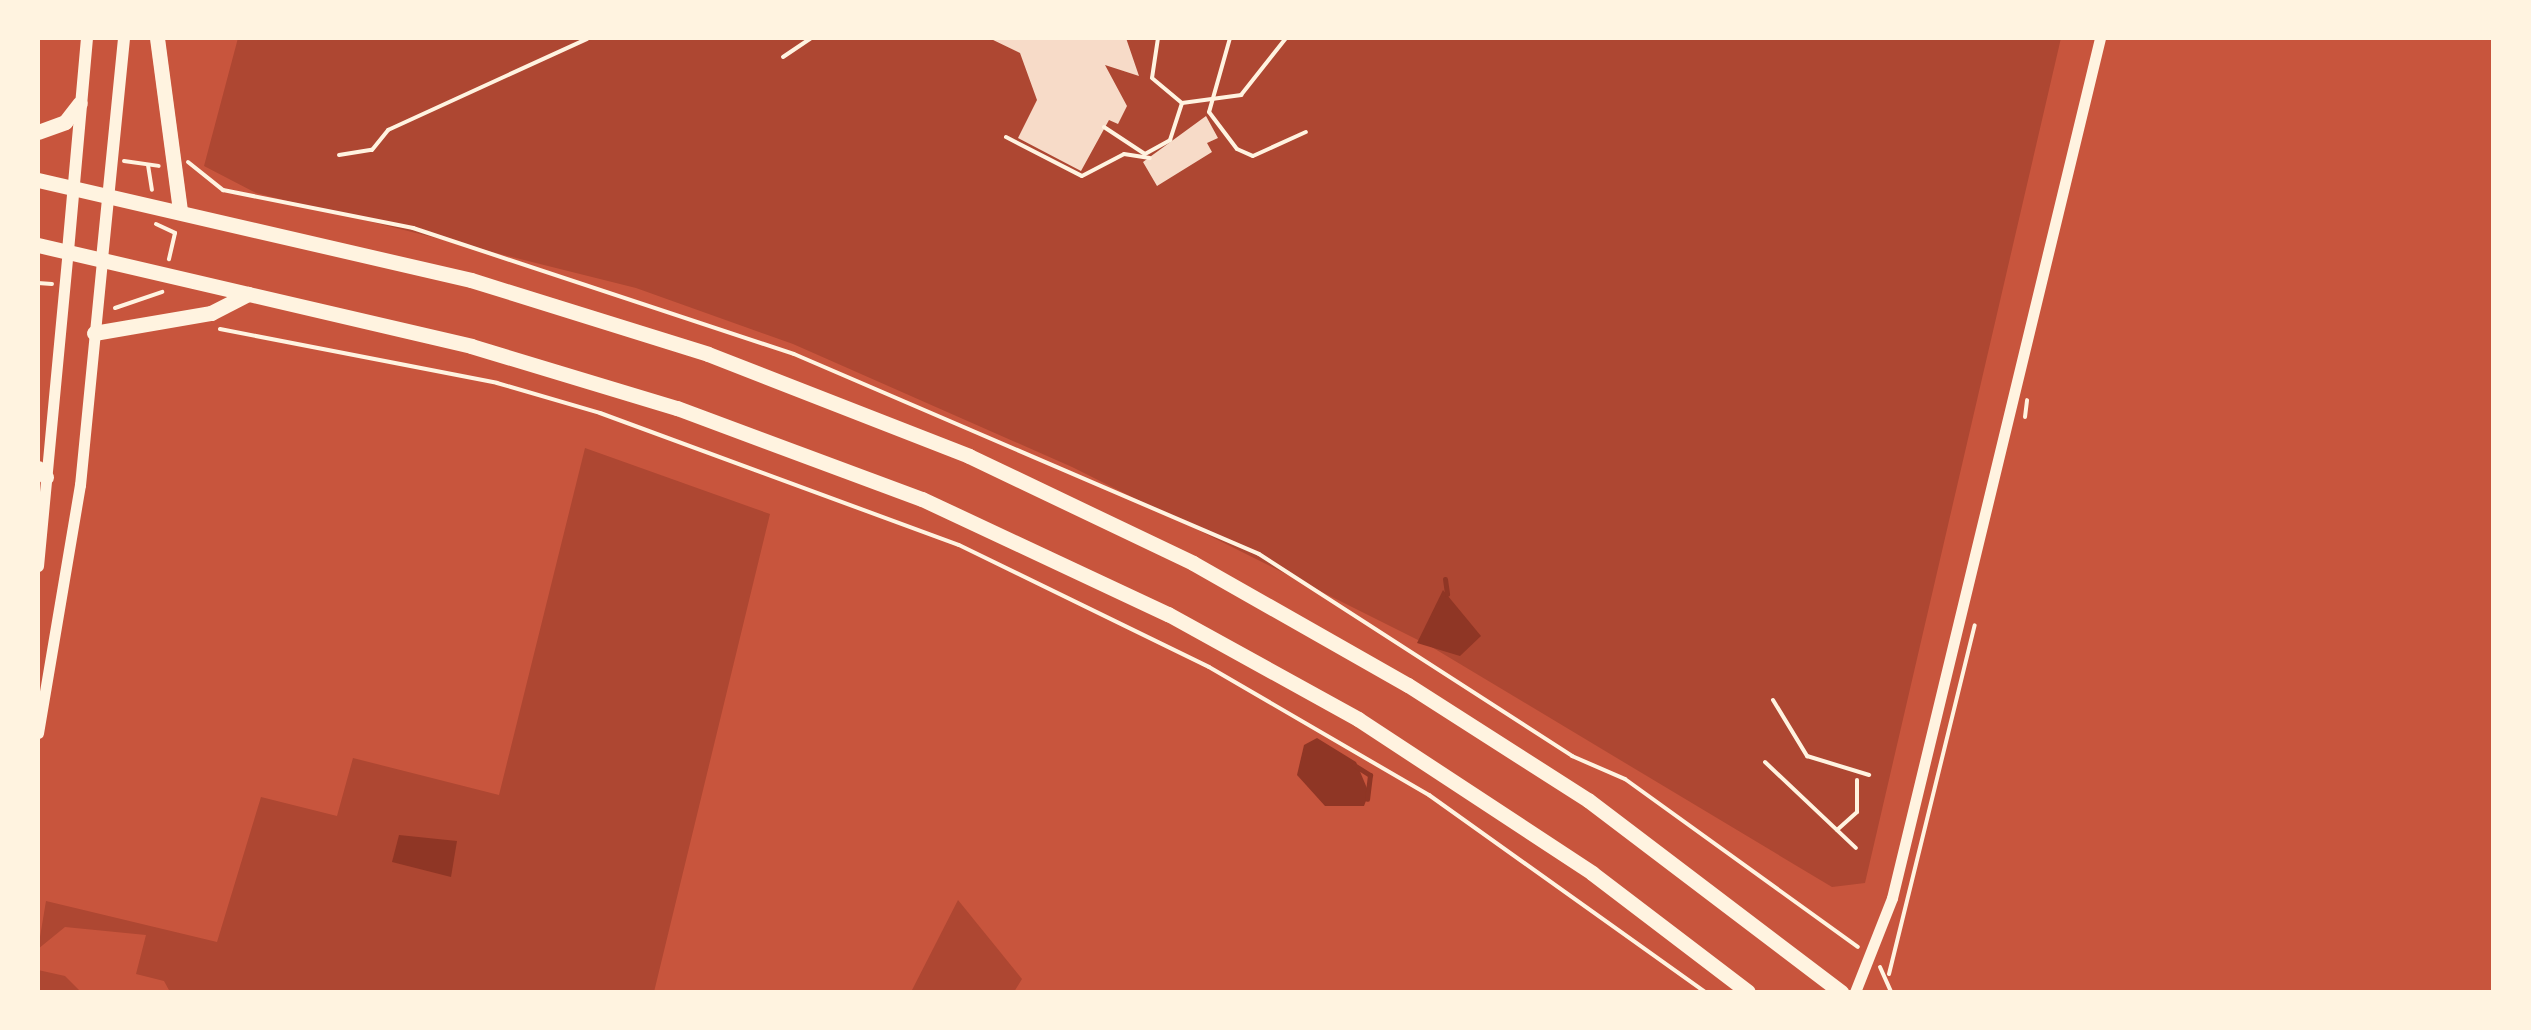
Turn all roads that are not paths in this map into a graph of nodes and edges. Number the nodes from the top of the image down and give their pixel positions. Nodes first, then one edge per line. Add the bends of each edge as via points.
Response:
1 (87, 38) edge
2 (124, 38) edge
3 (157, 38) edge
4 (2100, 38) edge
5 (80, 103) junction
6 (38, 132) edge
7 (38, 180) edge
8 (73, 188) junction
9 (107, 195) junction
10 (180, 210) junction
11 (38, 246) edge
12 (68, 251) junction
13 (102, 259) junction
14 (248, 294) junction
15 (94, 334) junction
16 (42, 472) edge
17 (38, 566) edge
18 (38, 733) edge
19 (1748, 992) edge
20 (1841, 992) edge
21 (1856, 992) edge

1 - 5 main road
2 - 9 main road
3 - 10 highway
4 - 21 street via 1892,898
5 - 6 highway via 66,122
5 - 8 main road
7 - 8 highway
8 - 9 highway
8 - 12 main road
9 - 10 highway
9 - 13 main road
10 - 20 highway via 620,324 797,386 1082,507 1302,622 1513,750
11 - 12 highway
12 - 13 highway
12 - 16 street
13 - 14 highway
13 - 15 street
14 - 15 highway via 212,314
14 - 19 highway via 416,331 678,408 1052,555 1358,719 1592,873
15 - 18 street via 78,502
16 - 17 street

